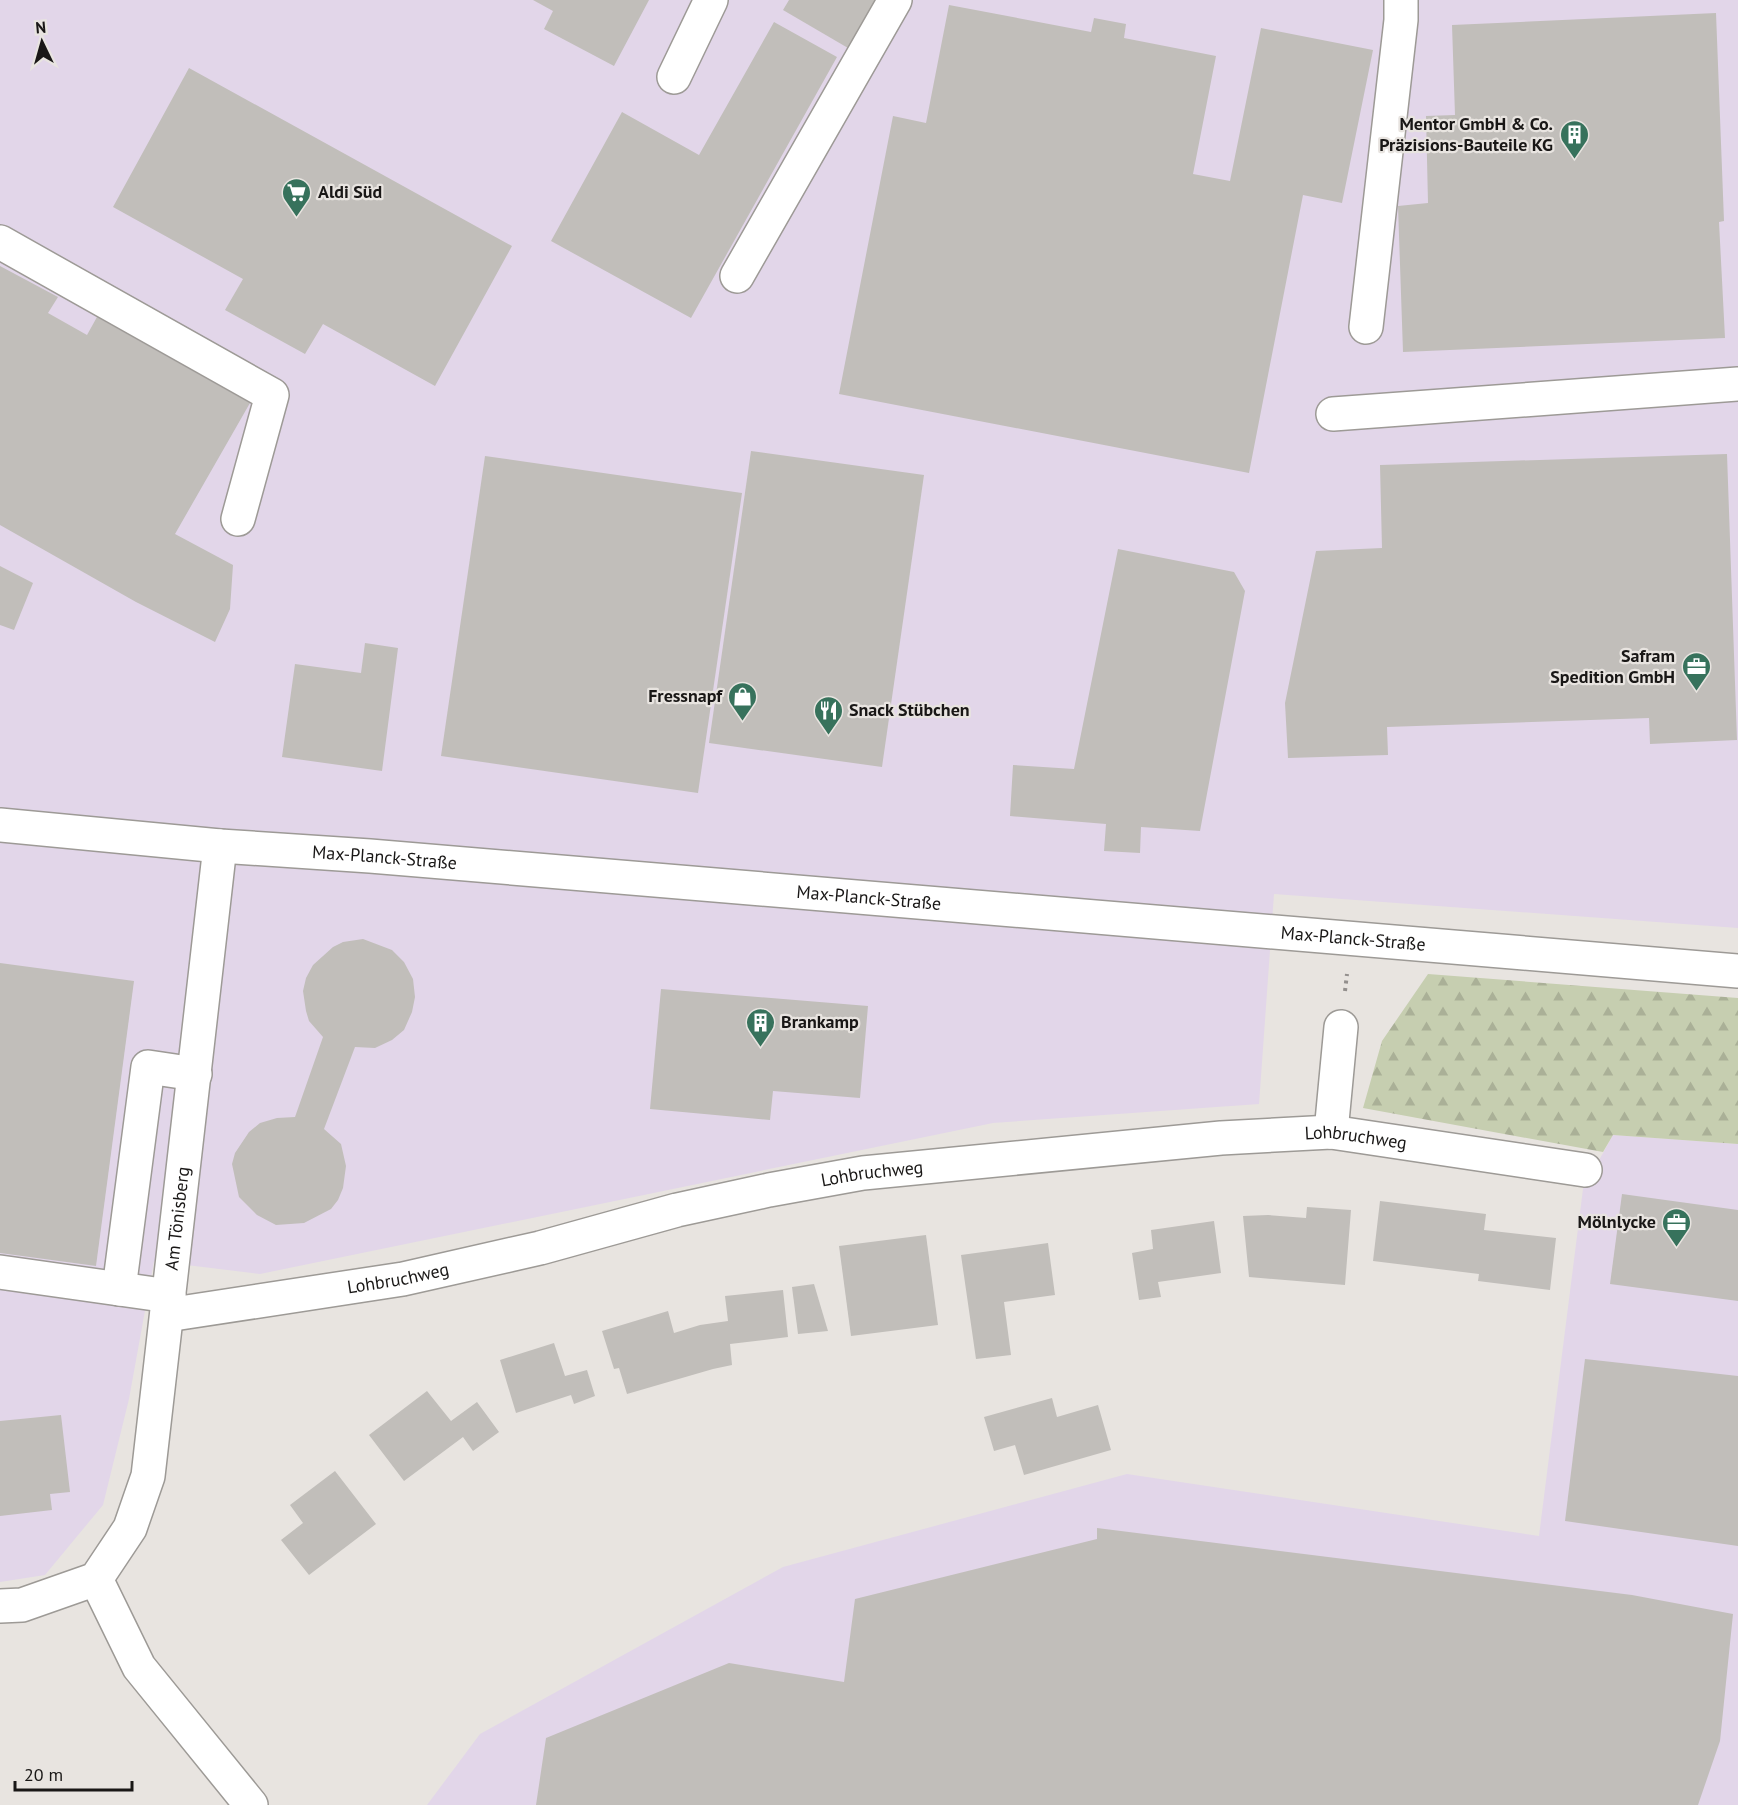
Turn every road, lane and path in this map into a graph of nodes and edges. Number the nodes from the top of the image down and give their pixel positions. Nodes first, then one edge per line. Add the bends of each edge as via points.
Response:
1 (711, 0) edge
2 (895, 0) edge
3 (1401, 0) edge
4 (674, 77) dead end
5 (0, 242) edge
6 (737, 276) dead end
7 (1366, 327) dead end
8 (1738, 384) edge
9 (1333, 414) dead end
10 (238, 519) dead end
11 (0, 825) edge
12 (220, 846) junction
13 (1351, 938) junction
14 (1738, 971) edge
15 (1341, 1028) joint
16 (195, 1074) junction
17 (1331, 1132) junction
18 (1586, 1170) dead end
19 (0, 1272) edge
20 (119, 1289) junction
21 (168, 1306) junction
22 (96, 1579) junction
23 (0, 1606) edge
24 (251, 1805) edge

1 - 4 street
2 - 6 street
3 - 7 street
5 - 10 street via 272,395
8 - 9 street
11 - 12 street, Max-Planck-Straße
12 - 13 street, Max-Planck-Straße
12 - 16 street, Am Tönisberg
13 - 14 street, Max-Planck-Straße
13 - 15 path
15 - 17 street
16 - 20 street via 148,1067
16 - 21 street, Am Tönisberg
17 - 18 street, Lohbruchweg
17 - 21 street, Lohbruchweg via 1221,1137 863,1173 677,1210 540,1248 403,1279
19 - 20 street, Lohbruchweg
20 - 21 street, Lohbruchweg
21 - 22 street, Am Tönisberg via 148,1476 130,1528
22 - 23 street via 22,1605
22 - 24 street via 139,1667

